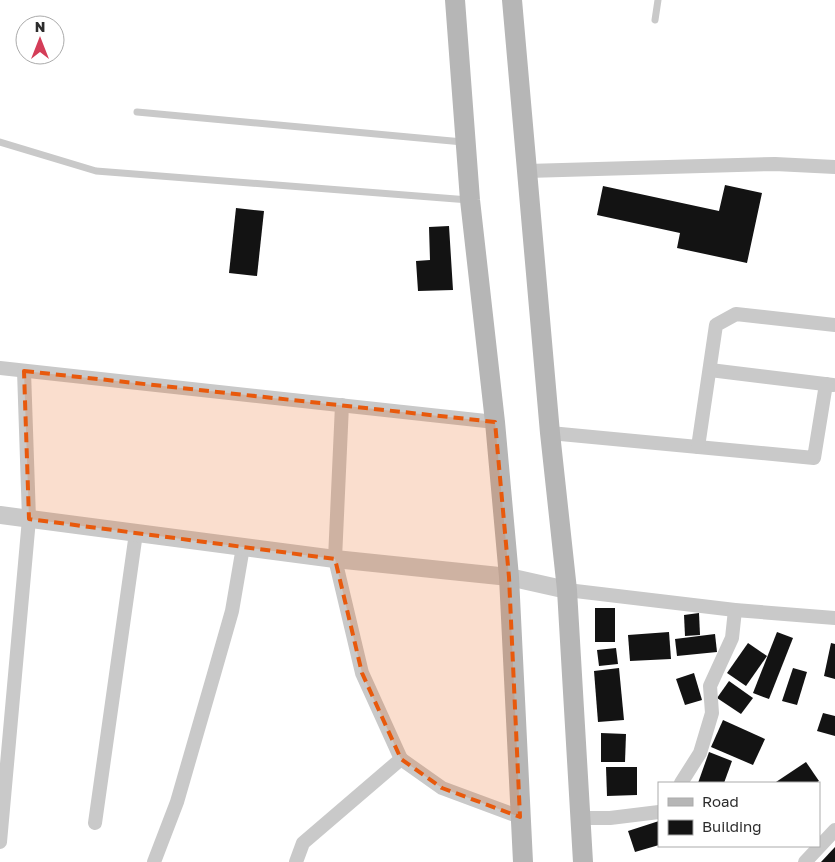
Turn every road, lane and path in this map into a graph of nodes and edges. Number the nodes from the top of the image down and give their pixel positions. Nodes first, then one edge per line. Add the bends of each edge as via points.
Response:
1 (455, 0) edge
2 (512, 0) edge
3 (658, 0) edge
4 (655, 20) dead end
5 (137, 112) dead end
6 (0, 142) edge
7 (466, 142) junction
8 (835, 167) edge
9 (527, 170) junction
10 (470, 200) junction
11 (835, 325) edge
12 (0, 368) edge
13 (710, 370) junction
14 (24, 371) junction
15 (830, 384) edge
16 (342, 405) junction
17 (495, 422) junction
18 (550, 433) junction
19 (698, 447) junction
20 (0, 515) edge
21 (29, 518) junction
22 (136, 533) junction
23 (244, 547) junction
24 (335, 559) junction
25 (509, 577) junction
26 (567, 590) junction
27 (735, 610) junction
28 (835, 618) edge
29 (401, 760) junction
30 (682, 782) edge
31 (658, 812) edge
32 (520, 817) junction
33 (580, 818) junction
34 (95, 823) dead end
35 (835, 830) edge
36 (0, 842) edge
37 (820, 846) edge
38 (819, 847) edge
39 (154, 862) edge
40 (296, 862) edge
41 (523, 862) edge
42 (583, 862) edge
43 (805, 862) edge

1 - 7 main road
2 - 9 main road
3 - 4 lane
5 - 7 lane
6 - 10 lane via 96,171
7 - 10 main road
8 - 9 street via 775,164
9 - 18 main road
10 - 17 main road
11 - 13 street via 736,314 716,325
12 - 14 street
13 - 15 street
13 - 19 street
14 - 16 street
14 - 21 street
15 - 19 street via 814,458
16 - 17 street
16 - 24 street
17 - 25 main road
18 - 19 street
18 - 26 main road
20 - 21 street
21 - 22 street
21 - 36 street
22 - 23 street
22 - 34 street
23 - 24 street
23 - 39 street via 230,620 177,802
24 - 25 street
24 - 29 street via 362,673
25 - 26 street
25 - 32 main road
26 - 27 street
26 - 33 main road
27 - 28 street
27 - 30 street via 732,638 710,686 712,713 700,753
29 - 32 street via 442,788
29 - 40 street via 303,843
31 - 33 street
32 - 41 main road
33 - 42 main road
35 - 37 street
38 - 43 street

